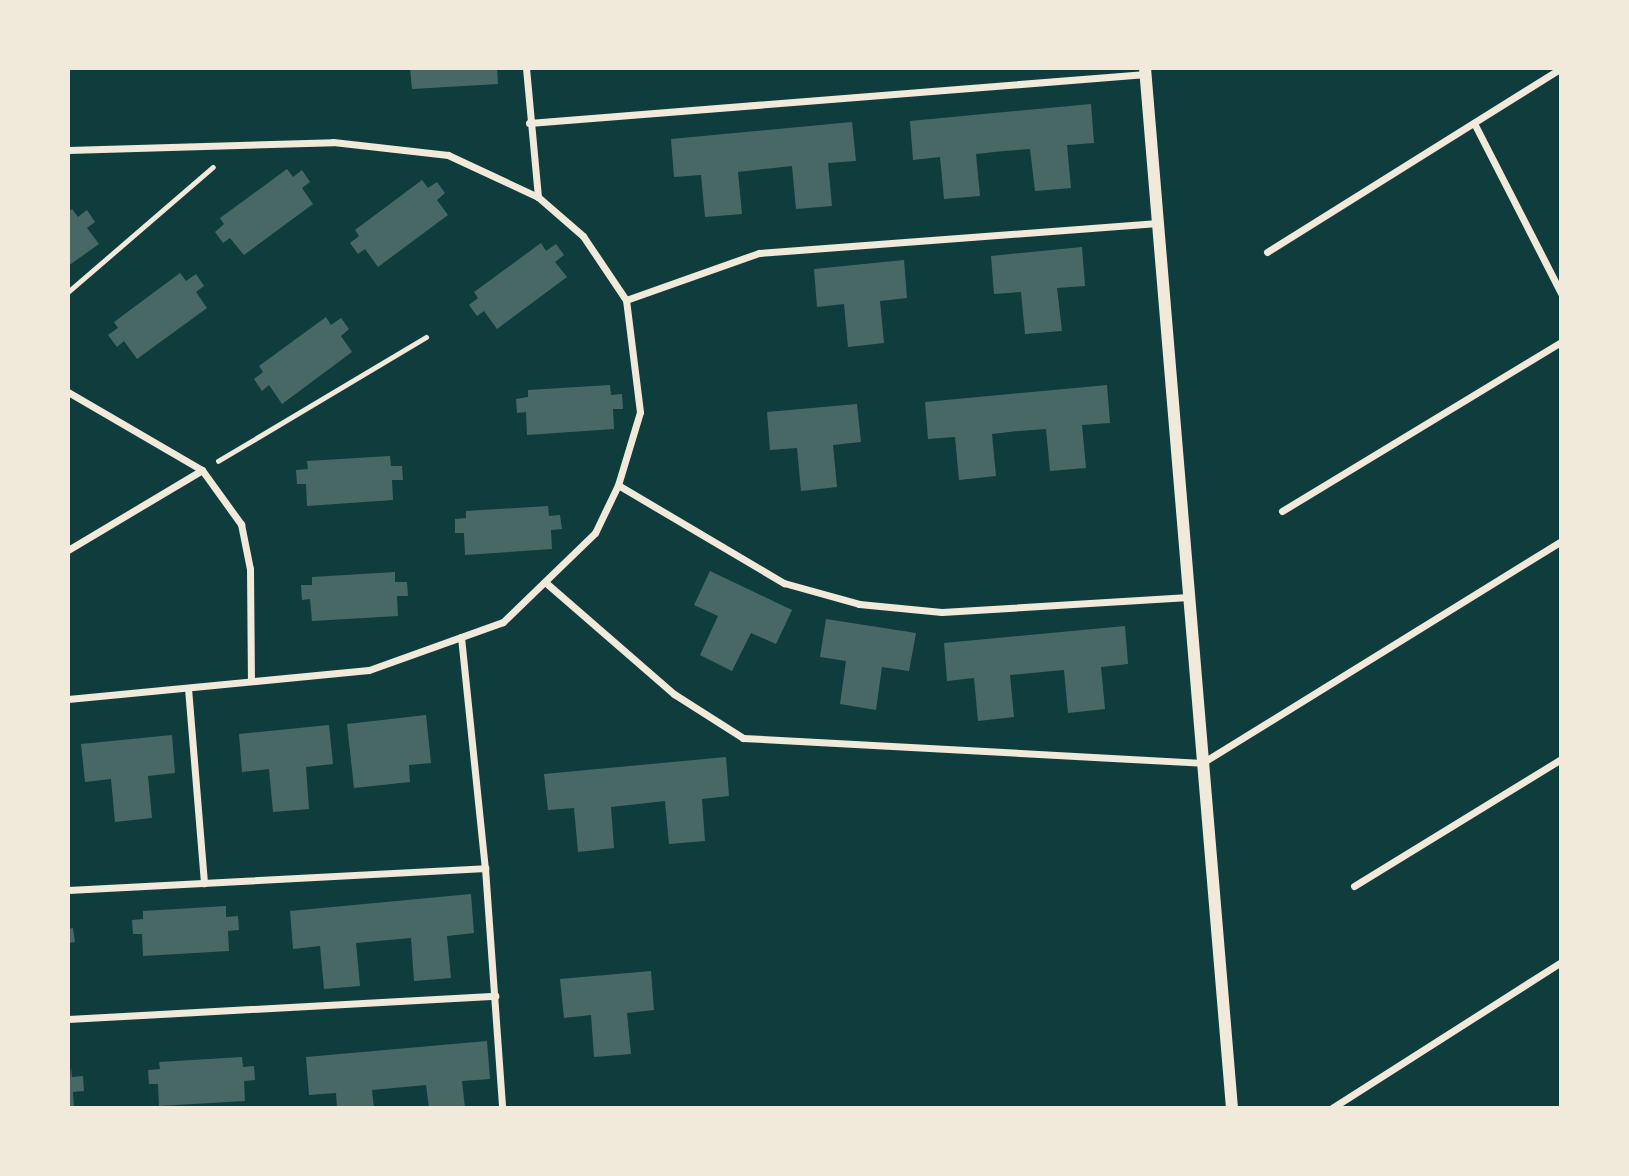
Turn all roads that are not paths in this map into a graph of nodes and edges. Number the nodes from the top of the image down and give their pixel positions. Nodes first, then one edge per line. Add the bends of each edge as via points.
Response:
1 (526, 68) edge
2 (1561, 68) edge
3 (1146, 71) edge
4 (1548, 71) edge
5 (529, 122) junction
6 (1474, 122) junction
7 (68, 150) edge
8 (538, 197) junction
9 (1158, 223) junction
10 (1267, 252) dead end
11 (1561, 293) edge
12 (626, 300) junction
13 (1561, 342) edge
14 (68, 392) edge
15 (202, 470) junction
16 (618, 485) junction
17 (1282, 511) dead end
18 (1561, 541) edge
19 (68, 550) edge
20 (545, 582) junction
21 (1189, 597) junction
22 (461, 637) junction
23 (251, 681) junction
24 (188, 688) junction
25 (68, 699) edge
26 (1561, 759) edge
27 (1202, 763) junction
28 (485, 867) junction
29 (204, 883) junction
30 (1354, 886) dead end
31 (68, 890) edge
32 (1561, 962) edge
33 (495, 996) junction
34 (68, 1019) edge
35 (502, 1108) edge
36 (1232, 1108) edge
37 (1332, 1108) edge

1 - 5 street
2 - 4 street
3 - 5 street
3 - 9 street
4 - 6 street
5 - 8 street
6 - 10 street
6 - 11 street
7 - 8 street via 333,142 448,155
8 - 12 street via 583,236
9 - 12 street via 759,253
9 - 21 street
12 - 16 street via 640,412
13 - 17 street
14 - 15 street
15 - 19 street
15 - 23 street via 241,524 250,569
16 - 20 street via 595,533
16 - 21 street via 784,583 859,604 942,612
18 - 27 street
20 - 22 street via 503,622
20 - 27 street via 674,694 743,738
21 - 27 street
22 - 23 street via 369,670
22 - 28 street
23 - 24 street
24 - 25 street
24 - 29 street
26 - 30 street
27 - 36 street
28 - 29 street
28 - 33 street
29 - 31 street
32 - 37 street
33 - 34 street
33 - 35 street

